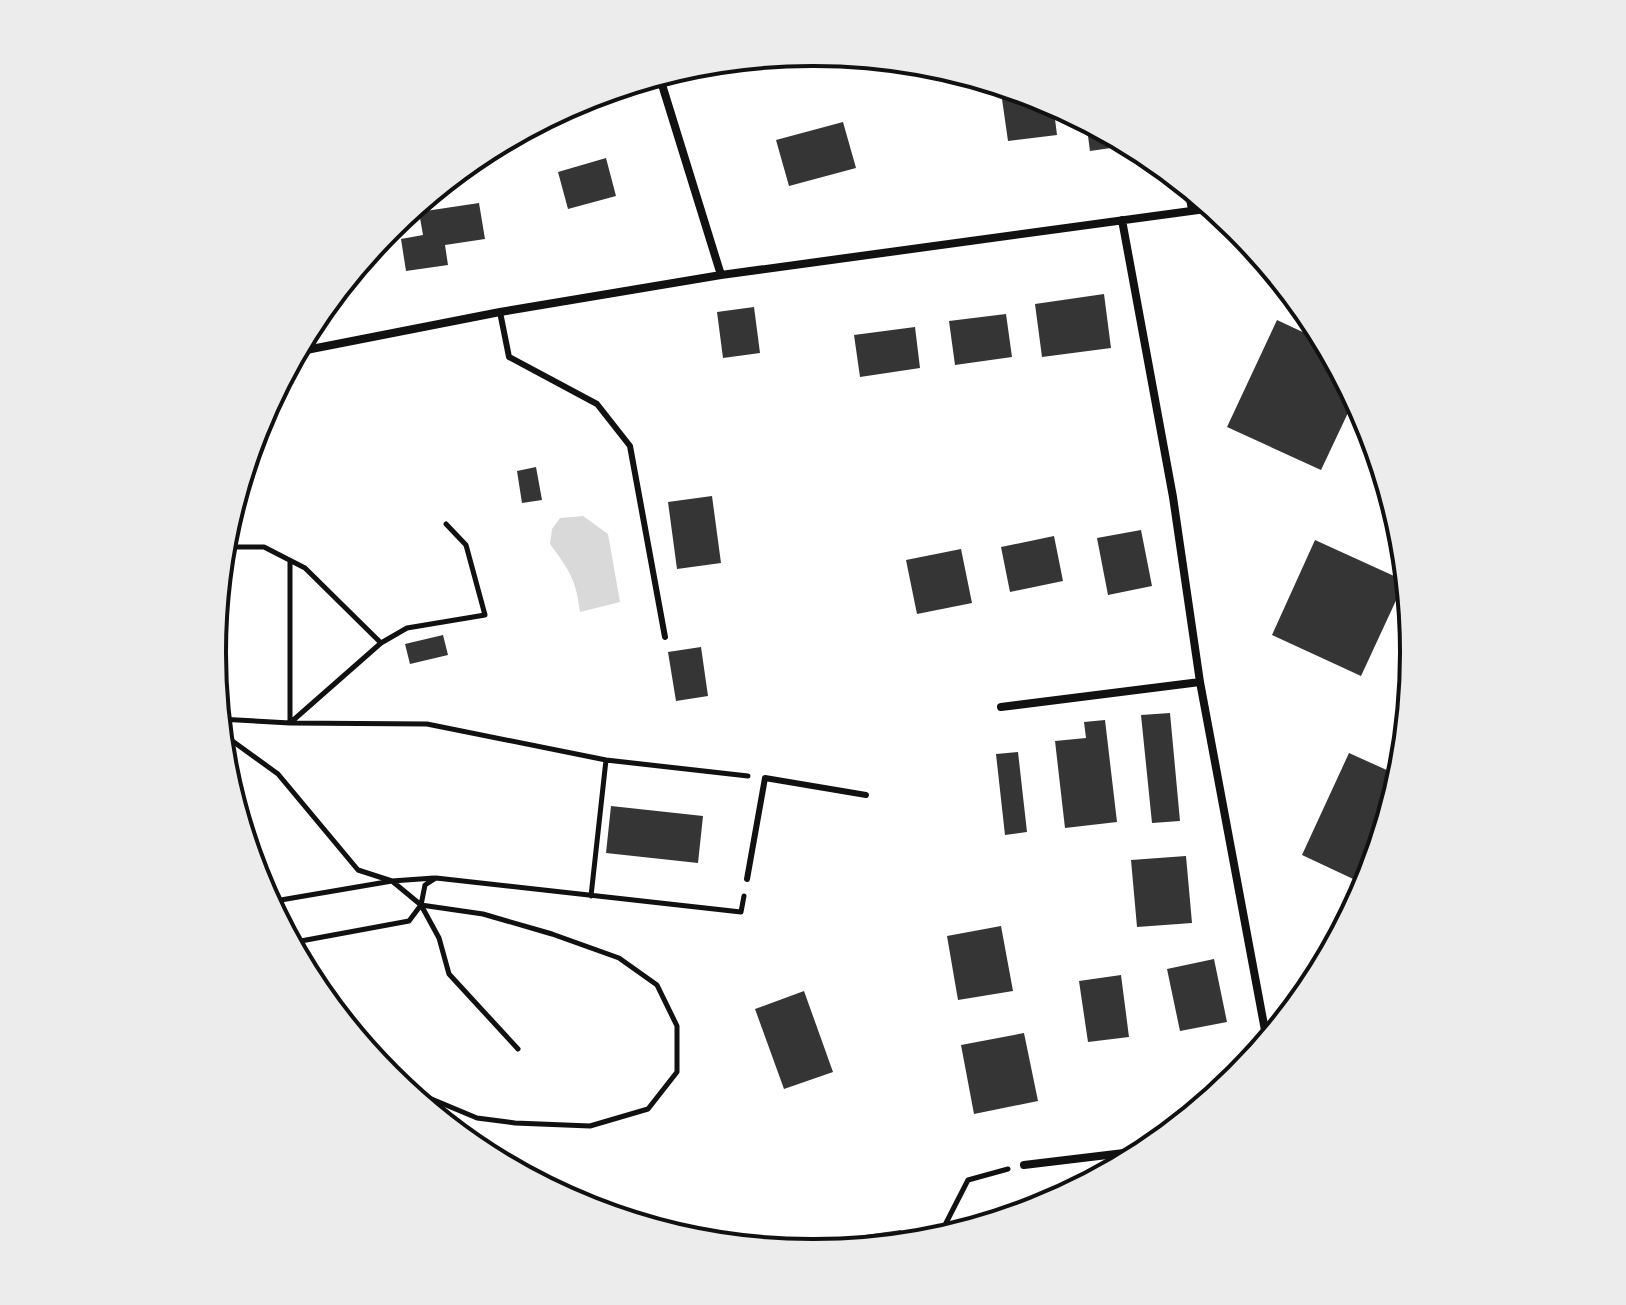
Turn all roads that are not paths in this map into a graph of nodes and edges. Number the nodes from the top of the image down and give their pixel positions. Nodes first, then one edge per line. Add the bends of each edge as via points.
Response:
1 (662, 86) edge
2 (1191, 205) edge
3 (1192, 210) junction
4 (1197, 210) edge
5 (1122, 220) junction
6 (721, 275) junction
7 (500, 312) junction
8 (311, 349) edge
9 (665, 637) dead end
10 (1200, 682) junction
11 (1001, 707) dead end
12 (866, 795) dead end
13 (747, 879) road end
14 (1264, 1027) edge
15 (1116, 1154) edge
16 (1024, 1165) road end

1 - 6 street
2 - 3 street
3 - 4 street
3 - 5 street
5 - 6 street
5 - 10 street via 1173,497
6 - 7 street
7 - 8 street
7 - 9 lane via 509,357 597,404 630,446
10 - 11 street
10 - 14 street
12 - 13 lane via 765,778
15 - 16 street

